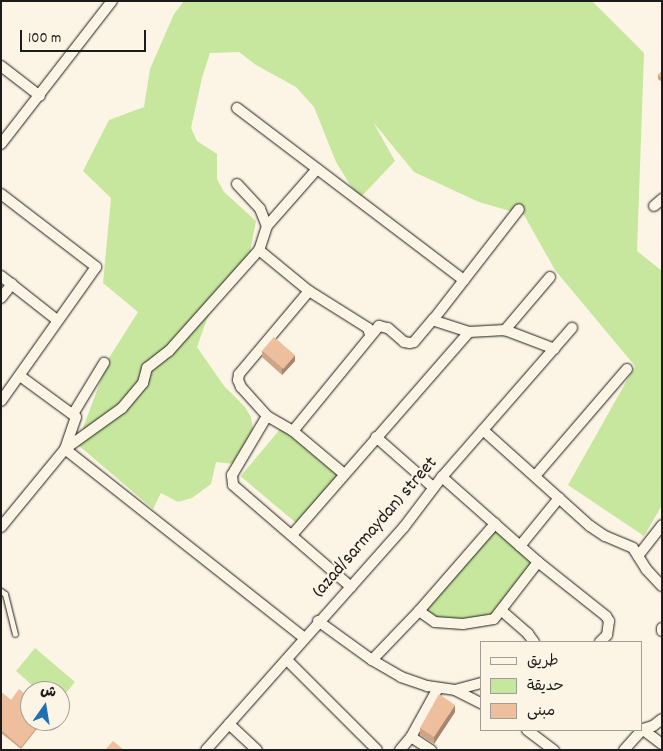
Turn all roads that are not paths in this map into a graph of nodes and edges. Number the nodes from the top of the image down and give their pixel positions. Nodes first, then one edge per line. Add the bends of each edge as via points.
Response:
1 (112, 1) edge
2 (1, 66) edge
3 (40, 96) junction
4 (236, 108) dead end
5 (1, 144) edge
6 (317, 169) junction
7 (237, 184) dead end
8 (1, 194) edge
9 (519, 209) dead end
10 (267, 226) junction
11 (259, 250) junction
12 (1, 276) edge
13 (550, 277) dead end
14 (464, 280) junction
15 (12, 284) junction
16 (309, 291) junction
17 (1, 298) edge
18 (434, 318) junction
19 (57, 320) junction
20 (572, 328) dead end
21 (506, 330) junction
22 (469, 332) junction
23 (370, 335) junction
24 (555, 349) junction
25 (104, 363) dead end
26 (627, 369) dead end
27 (20, 376) junction
28 (1, 401) edge
29 (73, 414) junction
30 (267, 416) junction
31 (483, 430) junction
32 (293, 431) junction
33 (376, 437) junction
34 (66, 449) junction
35 (344, 474) junction
36 (535, 476) junction
37 (442, 477) junction
38 (433, 488) junction
39 (559, 498) junction
40 (495, 524) junction
41 (662, 525) edge
42 (1, 526) edge
43 (292, 535) junction
44 (520, 546) junction
45 (638, 556) junction
46 (538, 562) junction
47 (662, 586) edge
48 (350, 587) junction
49 (1, 591) edge
50 (419, 611) junction
51 (502, 611) junction
52 (318, 621) junction
53 (15, 634) dead end
54 (304, 638) junction
55 (533, 641) edge
56 (601, 641) edge
57 (287, 660) junction
58 (372, 660) junction
59 (480, 684) edge
60 (438, 688) junction
61 (455, 690) junction
62 (480, 703) edge
63 (662, 719) edge
64 (229, 724) junction
65 (643, 729) edge
66 (643, 730) edge
67 (528, 731) edge
68 (640, 731) edge
69 (411, 737) junction
70 (662, 744) edge
71 (206, 750) edge
72 (257, 750) edge
73 (376, 750) edge
74 (400, 750) edge
75 (431, 750) edge
76 (554, 750) edge
77 (624, 750) edge

1 - 3 street
2 - 3 street
3 - 5 street
4 - 6 street
6 - 10 street
6 - 14 street
7 - 10 street via 260,209
8 - 19 street via 96,267
9 - 14 street
10 - 11 street
11 - 16 street
11 - 34 street via 169,351 147,368 142,383 122,408
12 - 15 street
13 - 21 street
14 - 18 street
15 - 17 street
15 - 19 street
16 - 23 street via 368,328
16 - 30 street via 239,374 241,388
18 - 22 street
18 - 23 street via 414,342 404,342 382,325
19 - 27 street
20 - 24 street, (azad/sarmaydan) street
21 - 22 street
21 - 24 street
22 - 33 street
23 - 32 street
24 - 31 street, (azad/sarmaydan) street
25 - 29 street
26 - 36 street
27 - 28 street
27 - 29 street
29 - 34 street via 76,417
30 - 32 street
30 - 43 street via 232,475 233,485
31 - 36 street
31 - 37 street, (azad/sarmaydan) street
32 - 35 street
33 - 35 street
33 - 38 street
34 - 42 street
34 - 54 street
35 - 43 street
36 - 39 street
37 - 38 street, (azad/sarmaydan) street
37 - 40 street
38 - 48 street, (azad/sarmaydan) street via 404,527
39 - 44 street
39 - 45 street via 590,526 633,548
40 - 44 street
40 - 50 street
41 - 45 street
43 - 48 street
44 - 46 street
45 - 47 street
46 - 51 street
46 - 56 street via 606,616 607,635
48 - 52 street, (azad/sarmaydan) street
49 - 53 lane via 5,594
50 - 51 street via 435,622 463,624 494,619
50 - 58 street
51 - 55 street
52 - 54 street, (azad/sarmaydan) street
52 - 58 street
54 - 57 street, (azad/sarmaydan) street
57 - 64 street, (azad/sarmaydan) street
57 - 73 street
58 - 60 street via 402,676
59 - 61 street
60 - 61 street
60 - 69 street
61 - 62 street
63 - 65 street via 654,726
64 - 71 street, (azad/sarmaydan) street
64 - 72 street
66 - 70 street
67 - 76 street
68 - 77 street
69 - 74 street
69 - 75 street

